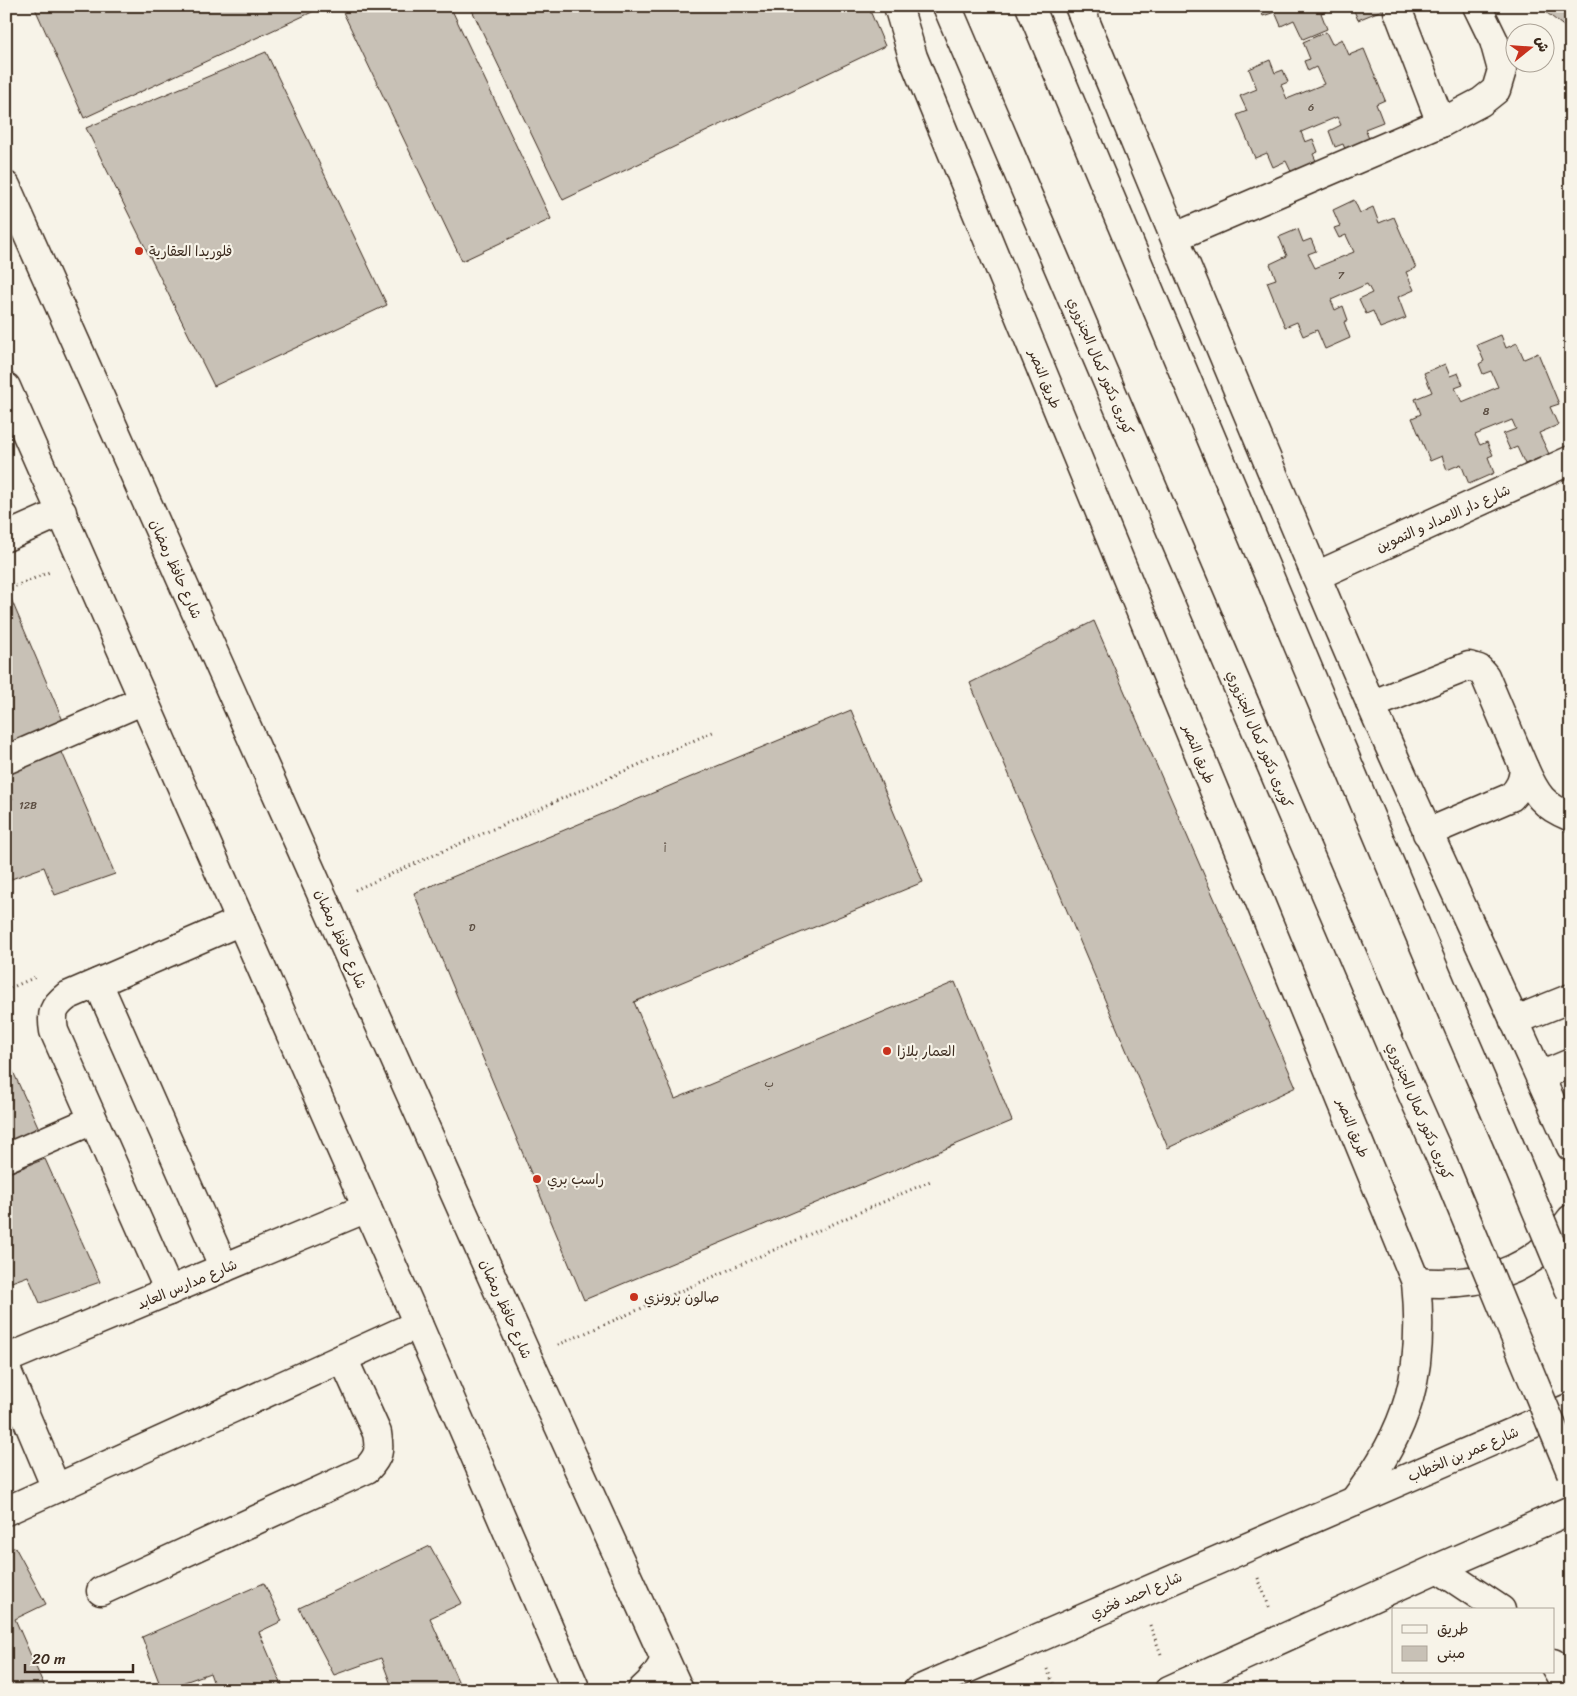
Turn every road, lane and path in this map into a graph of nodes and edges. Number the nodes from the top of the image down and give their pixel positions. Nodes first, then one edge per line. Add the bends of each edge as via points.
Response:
1 (898, 6) edge
2 (947, 6) edge
3 (1030, 6) edge
4 (1079, 6) edge
5 (1399, 6) edge
6 (1477, 6) edge
7 (1441, 123) junction
8 (6, 186) edge
9 (1175, 238) junction
10 (6, 387) edge
11 (1571, 460) edge
12 (62, 512) junction
13 (6, 537) edge
14 (81, 558) junction
15 (1316, 576) junction
16 (6, 590) edge
17 (144, 700) junction
18 (1371, 705) junction
19 (715, 732) dead end
20 (6, 760) edge
21 (1524, 768) junction
22 (1571, 817) edge
23 (1427, 832) junction
24 (325, 903) junction
25 (241, 921) junction
26 (98, 983) junction
27 (1571, 998) edge
28 (1514, 1021) junction
29 (1571, 1062) edge
30 (1540, 1076) junction
31 (94, 1120) junction
32 (1571, 1147) edge
33 (6, 1158) edge
34 (933, 1180) dead end
35 (367, 1208) junction
36 (1571, 1219) edge
37 (224, 1268) junction
38 (1416, 1282) junction
39 (169, 1291) junction
40 (1571, 1293) edge
41 (418, 1324) junction
42 (343, 1358) junction
43 (528, 1358) junction
44 (6, 1359) edge
45 (6, 1370) edge
46 (1571, 1407) edge
47 (1571, 1472) edge
48 (56, 1488) junction
49 (1354, 1501) junction
50 (1571, 1510) edge
51 (6, 1511) edge
52 (1246, 1547) junction
53 (1438, 1568) junction
54 (101, 1592) dead end
55 (1138, 1594) junction
56 (1498, 1608) edge
57 (1282, 1638) junction
58 (666, 1660) junction
59 (1554, 1665) edge
60 (1171, 1689) edge
61 (576, 1690) edge
62 (642, 1690) edge
63 (679, 1690) edge
64 (918, 1690) edge
65 (1569, 1690) edge

1 - 38 main road, طريق النصر via 913,57
2 - 47 main road, كوبرى دكتور كمال الجنزوري, bridge via 1446,1170
3 - 40 main road, bridge
4 - 9 main road
5 - 7 main road via 1398,12
6 - 7 main road via 1494,41 1502,70 1496,90 1481,102
7 - 9 main road
8 - 24 main road, شارع حافظ رمضان
9 - 15 main road
10 - 12 main road
11 - 15 main road, شارع دار الامداد و التموين
12 - 13 main road
12 - 14 main road
14 - 16 path
14 - 17 main road
15 - 18 main road
17 - 20 main road
17 - 25 main road
18 - 21 main road via 1469,666 1479,669 1485,676
18 - 23 main road
19 - 24 path
21 - 22 main road via 1544,802 1554,811
21 - 23 main road via 1519,789 1511,797
23 - 28 main road
24 - 43 main road, شارع حافظ رمضان
25 - 26 main road
25 - 35 main road
26 - 31 main road via 56,1004 52,1018 54,1031
26 - 37 main road
27 - 28 main road
28 - 30 main road
29 - 30 main road
30 - 32 main road
31 - 33 main road
31 - 39 main road
34 - 43 path
35 - 37 main road, شارع مدارس العابد
35 - 41 main road
36 - 38 main road via 1544,1249 1498,1276 1445,1284
37 - 39 main road, شارع مدارس العابد
38 - 49 main road, طريق النصر via 1420,1315 1419,1349 1405,1415 1375,1474
39 - 44 main road, شارع مدارس العابد
41 - 42 main road
41 - 61 main road
42 - 48 main road
42 - 54 main road via 380,1446 376,1459 367,1469
43 - 58 main road, شارع حافظ رمضان
45 - 48 main road
46 - 49 main road, شارع عمر بن الخطاب
48 - 51 main road
49 - 52 main road, شارع احمد فخري
50 - 53 main road
52 - 55 main road, شارع احمد فخري
52 - 57 path
53 - 56 main road
53 - 57 main road
55 - 60 path
55 - 64 main road, شارع احمد فخري
57 - 60 main road
58 - 62 main road via 659,1673
58 - 63 main road, شارع حافظ رمضان
59 - 65 main road

